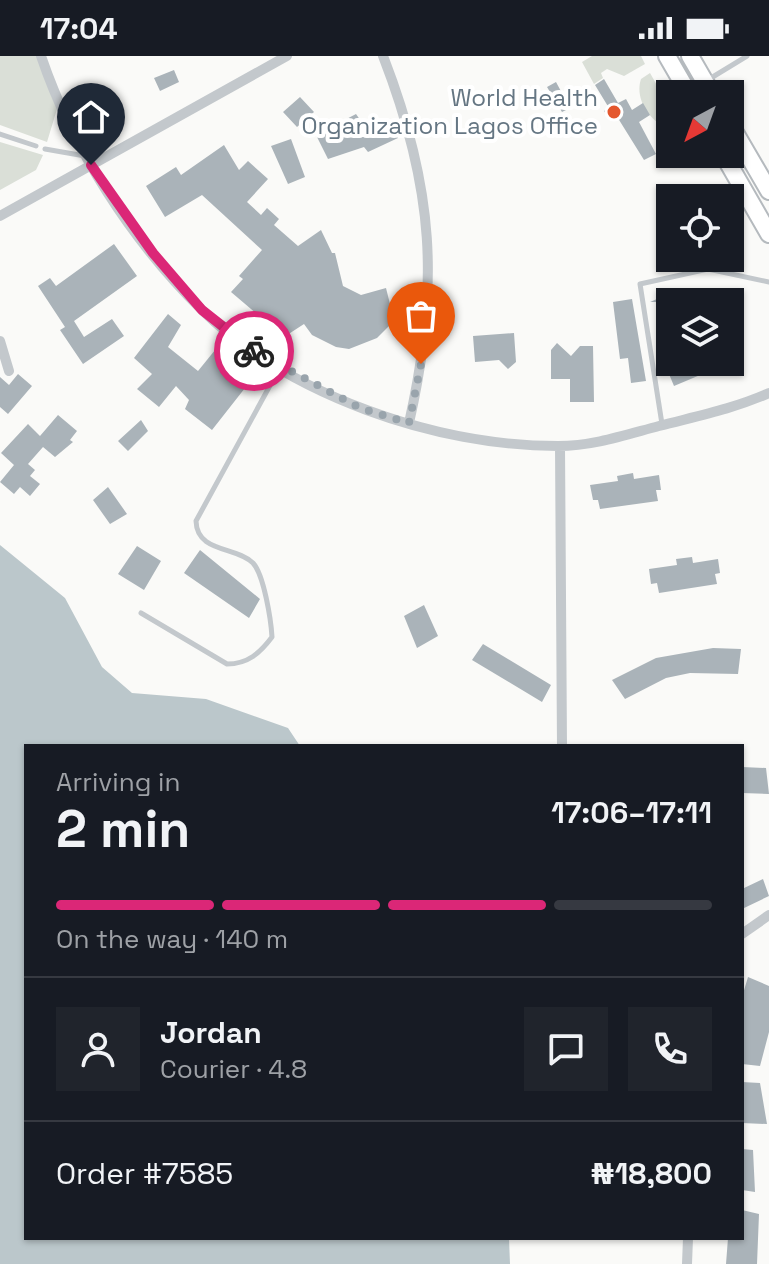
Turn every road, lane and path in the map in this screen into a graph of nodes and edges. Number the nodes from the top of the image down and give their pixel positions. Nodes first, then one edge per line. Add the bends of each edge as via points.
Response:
1 (41, 56) edge
2 (287, 56) edge
3 (383, 56) edge
4 (667, 56) edge
5 (690, 56) edge
6 (747, 56) edge
7 (681, 80) edge
8 (704, 80) edge
9 (718, 80) edge
10 (0, 134) edge
11 (36, 146) dead end
12 (744, 148) edge
13 (45, 149) dead end
14 (89, 161) junction
15 (731, 168) edge
16 (769, 191) edge
17 (0, 216) edge
18 (769, 234) edge
19 (769, 282) edge
20 (0, 341) edge
21 (280, 367) junction
22 (9, 371) dead end
23 (769, 393) edge
24 (409, 423) junction
25 (662, 425) junction
26 (560, 446) junction
27 (141, 613) dead end
28 (562, 744) edge
29 (769, 915) edge
30 (744, 933) edge
31 (688, 1240) edge
32 (687, 1264) edge

1 - 14 street
2 - 14 street
3 - 24 street via 412,136 429,245 425,335
4 - 7 main road
5 - 8 main road
6 - 9 lane
10 - 11 lane
12 - 16 main road
13 - 14 lane
14 - 17 street
14 - 21 street via 153,253 202,310
15 - 18 main road
19 - 25 lane via 708,269 640,284
20 - 22 street
21 - 24 street via 360,408
21 - 27 lane via 196,521 200,537 256,568 272,637 241,664 227,664
23 - 25 street
24 - 26 street via 505,443
25 - 26 street via 608,441
26 - 28 street
29 - 30 street
31 - 32 street

